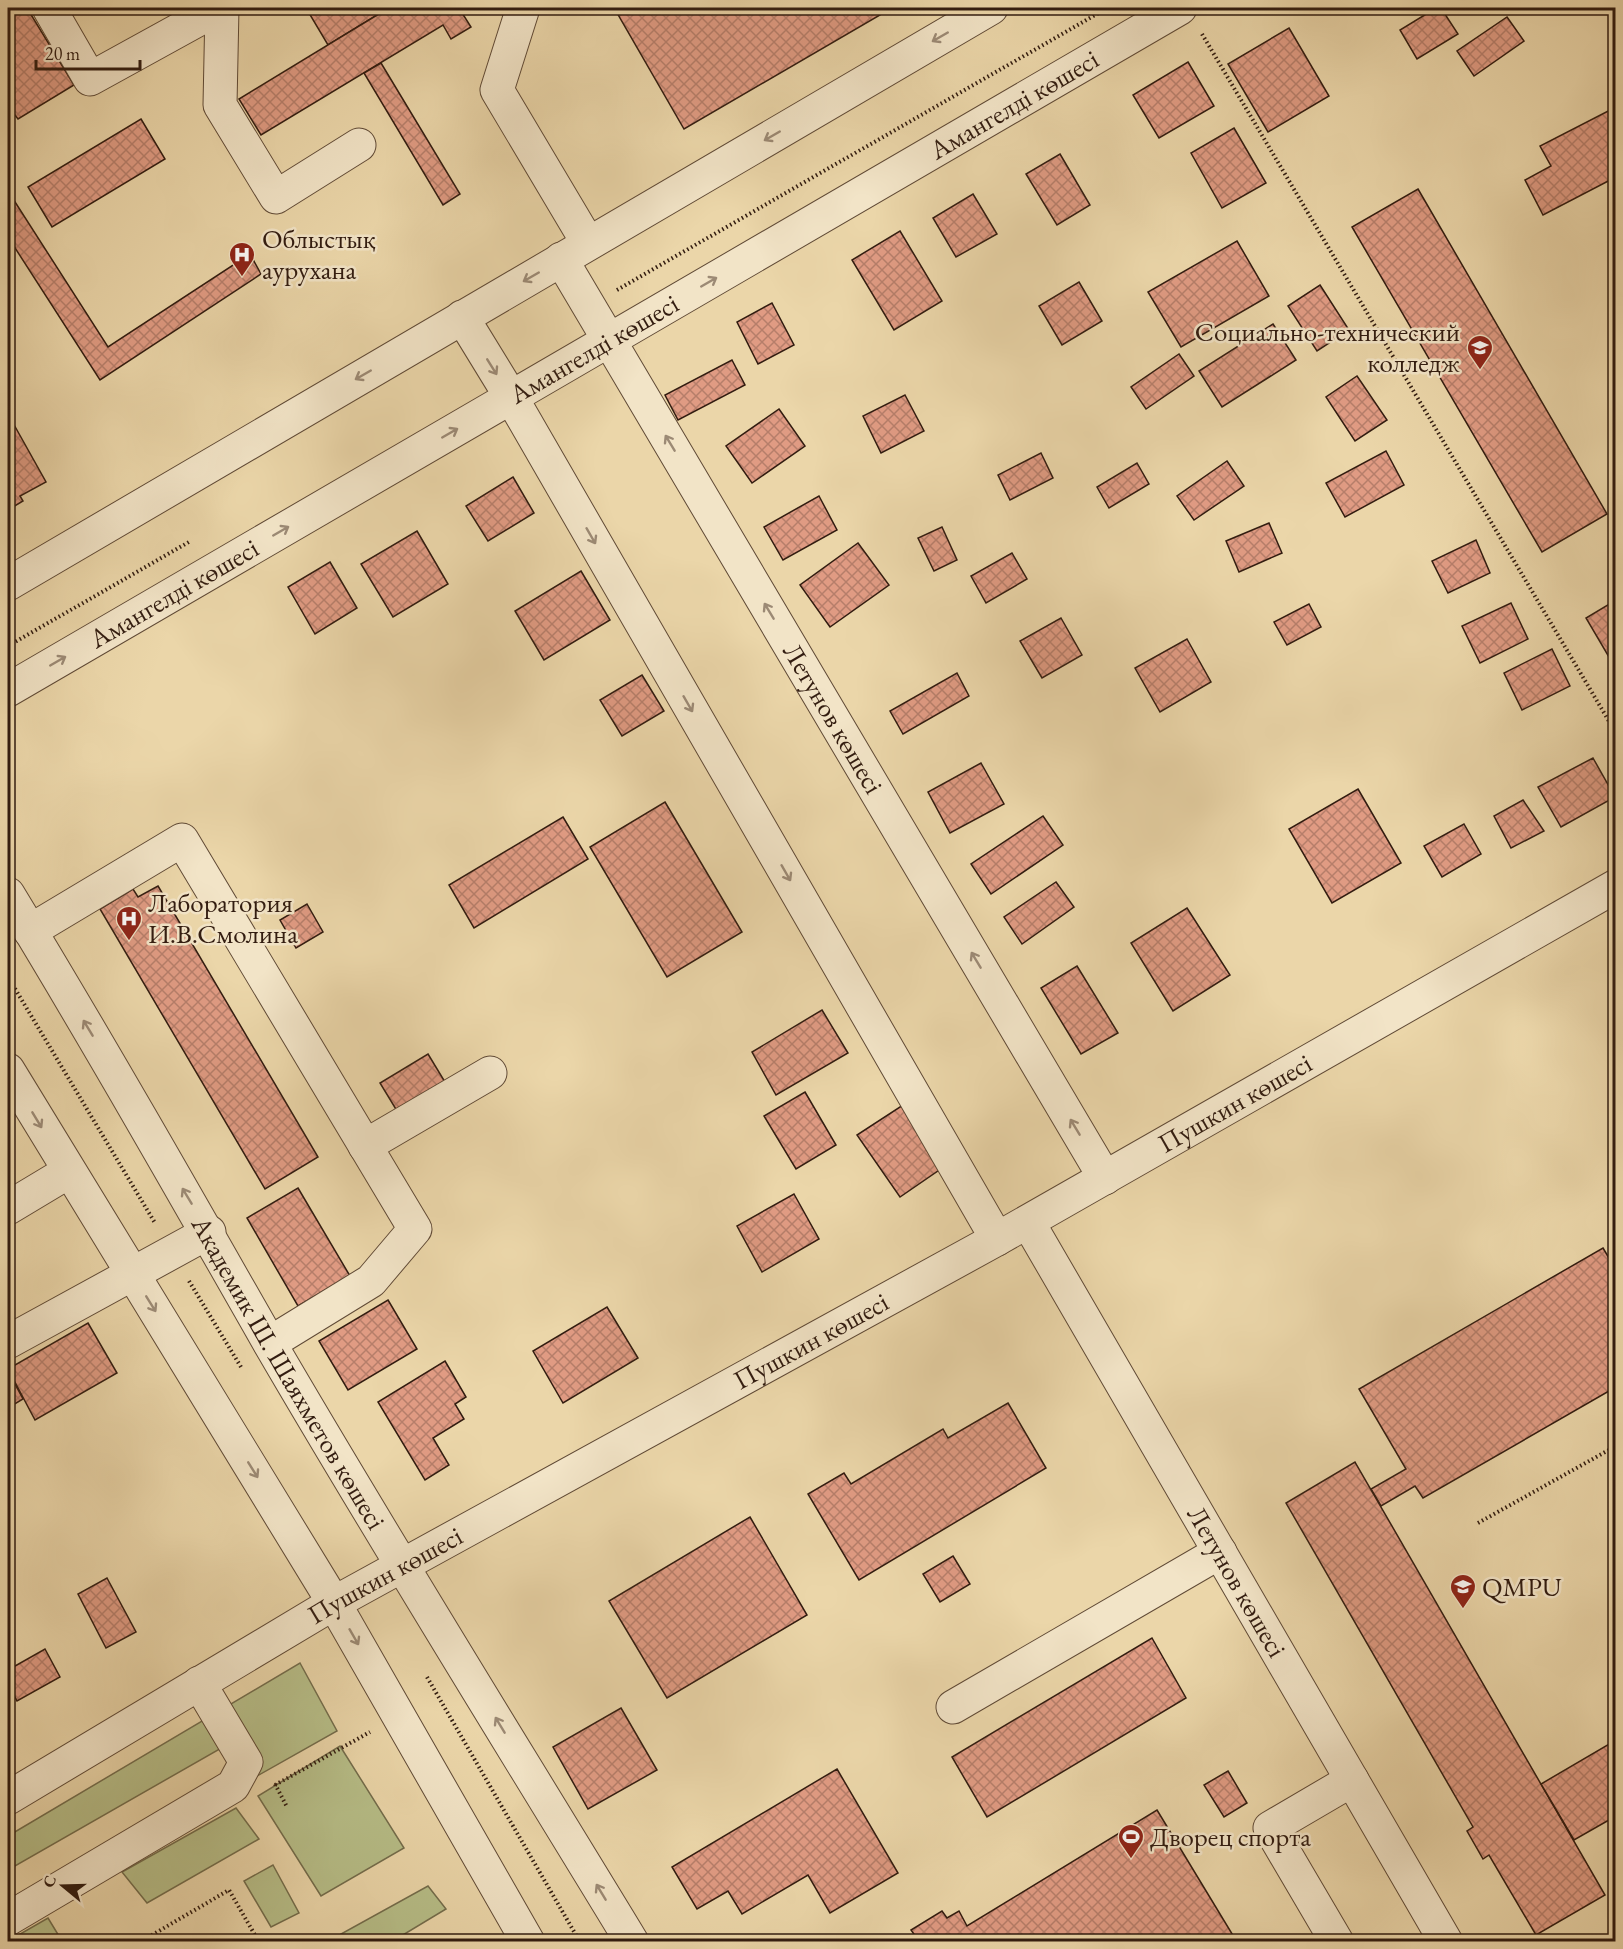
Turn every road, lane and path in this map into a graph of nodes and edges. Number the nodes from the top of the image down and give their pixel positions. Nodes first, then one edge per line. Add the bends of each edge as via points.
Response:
1 (49, 8) edge
2 (221, 8) edge
3 (991, 8) edge
4 (1107, 8) edge
5 (525, 9) edge
6 (1189, 18) edge
7 (360, 145) dead end
8 (575, 251) junction
9 (611, 293) dead end
10 (462, 317) junction
11 (609, 340) junction
12 (511, 397) junction
13 (8, 584) edge
14 (8, 690) edge
15 (1616, 733) edge
16 (1616, 886) edge
17 (8, 894) edge
18 (30, 931) junction
19 (8, 1070) edge
20 (490, 1072) dead end
21 (365, 1146) junction
22 (68, 1172) junction
23 (1105, 1178) junction
24 (8, 1208) edge
25 (1028, 1222) junction
26 (209, 1232) junction
27 (997, 1239) junction
28 (134, 1276) junction
29 (8, 1342) edge
30 (270, 1343) junction
31 (1616, 1446) edge
32 (1478, 1523) dead end
33 (1220, 1552) junction
34 (402, 1565) junction
35 (334, 1603) junction
36 (422, 1670) dead end
37 (199, 1683) junction
38 (953, 1707) dead end
39 (1352, 1780) junction
40 (275, 1784) dead end
41 (8, 1798) edge
42 (287, 1807) dead end
43 (8, 1920) edge
44 (140, 1941) edge
45 (259, 1941) edge
46 (528, 1941) edge
47 (580, 1941) edge
48 (632, 1941) edge
49 (1337, 1941) edge
50 (1446, 1941) edge

1 - 2 street via 90,79
2 - 7 street via 220,105 276,197
3 -> 8 street
4 - 9 path
5 - 8 street, Летунов көшесі via 497,90
11 -> 6 street, Амангелді көшесі
6 - 15 path
8 -> 10 street
8 - 11 street, Летунов көшесі
10 -> 12 street
10 -> 13 street
11 - 12 street, Амангелді көшесі
23 -> 11 street, Летунов көшесі
14 -> 12 street, Амангелді көшесі
12 -> 27 street
16 - 23 street, Пушкин көшесі
17 - 18 street, Академик Ш. Шаяхметов көшесі
18 - 21 street via 182,840
26 -> 18 street, Академик Ш. Шаяхметов көшесі
19 -> 22 street
20 - 21 street
21 - 30 street via 414,1229 371,1281
22 - 24 street
22 - 28 street
23 - 25 street, Пушкин көшесі
25 - 27 street, Пушкин көшесі
25 - 33 street, Летунов көшесі
26 - 28 street
26 - 30 street, Академик Ш. Шаяхметов көшесі
27 - 34 street, Пушкин көшесі
28 - 29 street
28 -> 35 street
30 - 34 street, Академик Ш. Шаяхметов көшесі
31 - 32 path
33 - 38 street
33 - 39 street, Летунов көшесі
34 - 35 street, Пушкин көшесі
48 -> 34 street, Академик Ш. Шаяхметов көшесі
35 - 37 street, Пушкин көшесі
35 -> 46 street
36 - 47 path
37 - 41 street, Пушкин көшесі
37 - 43 street via 246,1762 232,1786
39 - 49 street via 1270,1828
39 - 50 street, Летунов көшесі
40 - 42 path
44 - 45 path via 229,1890

